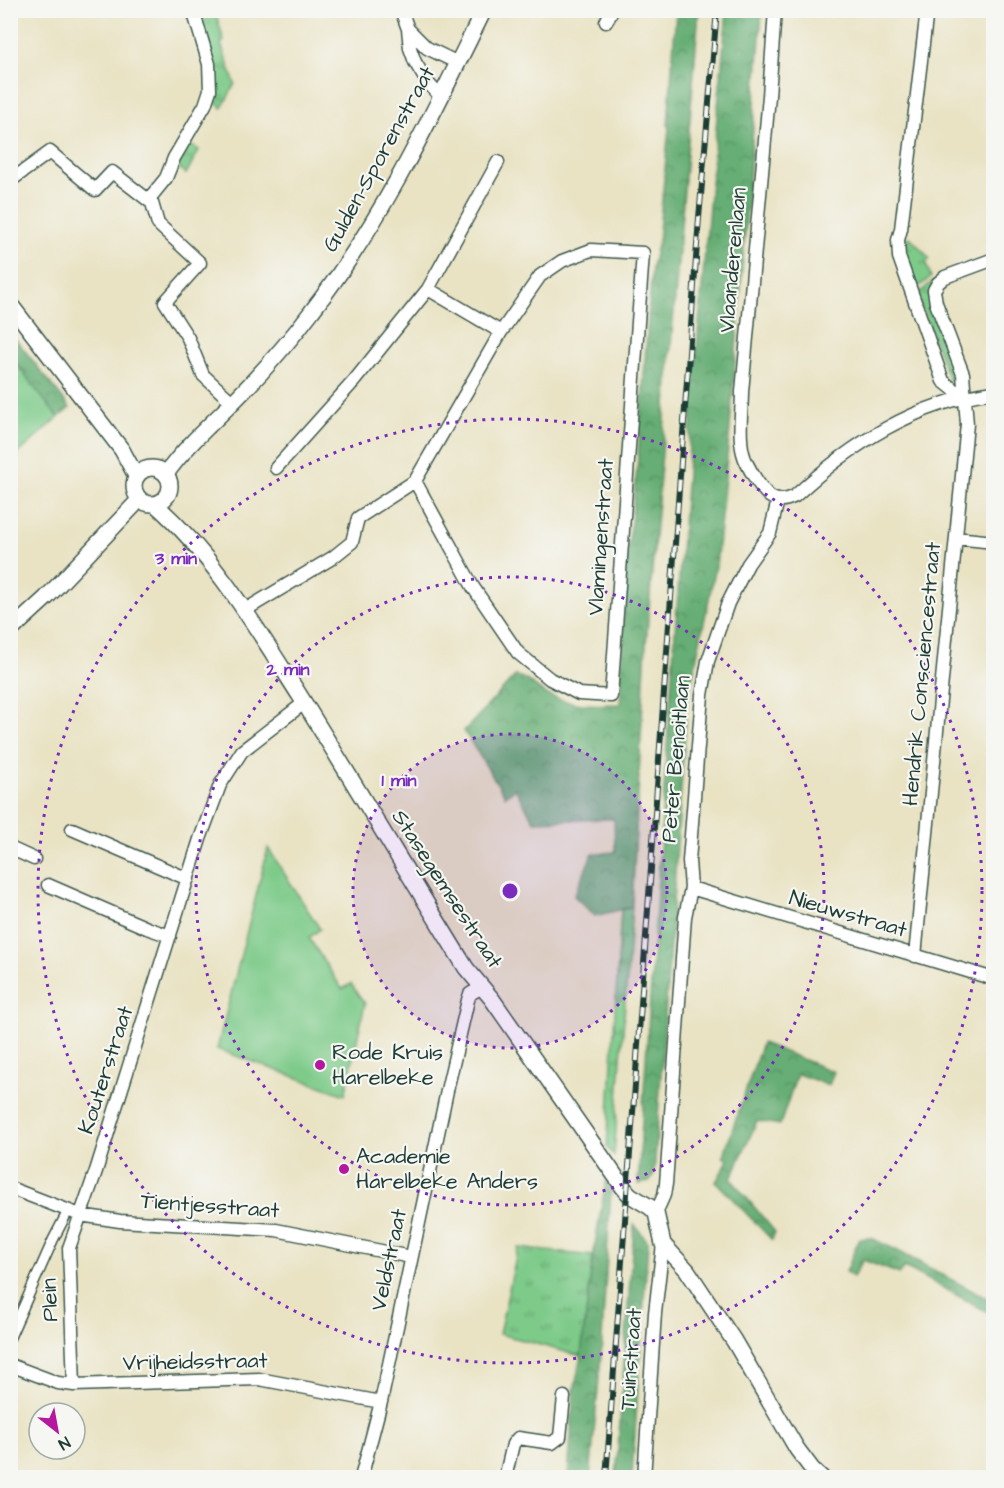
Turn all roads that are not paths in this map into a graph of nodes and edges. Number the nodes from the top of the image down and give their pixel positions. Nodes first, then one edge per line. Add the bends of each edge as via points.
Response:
1 (193, 10) edge
2 (401, 10) edge
3 (484, 10) edge
4 (775, 10) edge
5 (927, 10) edge
6 (408, 29) junction
7 (458, 63) junction
8 (441, 97) junction
9 (498, 162) dead end
10 (10, 181) edge
11 (149, 199) junction
12 (993, 259) edge
13 (428, 289) junction
14 (10, 304) edge
15 (501, 332) junction
16 (993, 392) edge
17 (963, 397) junction
18 (232, 402) junction
19 (276, 468) dead end
20 (151, 472) junction
21 (415, 481) junction
22 (140, 499) junction
23 (778, 500) junction
24 (160, 501) junction
25 (956, 538) junction
26 (993, 542) edge
27 (246, 610) junction
28 (10, 631) edge
29 (304, 703) junction
30 (72, 829) dead end
31 (10, 848) edge
32 (34, 859) dead end
33 (188, 879) junction
34 (48, 885) dead end
35 (691, 888) junction
36 (170, 936) junction
37 (915, 956) junction
38 (993, 979) edge
39 (482, 987) junction
40 (10, 1188) edge
41 (74, 1213) junction
42 (656, 1213) junction
43 (663, 1244) junction
44 (411, 1257) junction
45 (10, 1337) edge
46 (10, 1365) edge
47 (74, 1385) junction
48 (564, 1397) dead end
49 (381, 1402) junction
50 (814, 1475) edge
51 (361, 1478) edge
52 (506, 1478) edge
53 (644, 1478) edge

1 - 11 street via 209,64 210,90 166,178
2 - 6 street
3 - 7 street, Gulden-Sporenstraat
4 - 23 street, Vlaanderenlaan via 741,434 746,463 765,494
5 - 17 street via 899,257 943,381
6 - 7 street via 427,48
6 - 8 street via 415,62
7 - 8 street, Gulden-Sporenstraat
8 - 18 street, Gulden-Sporenstraat via 347,263 311,313
9 - 13 street
10 - 11 street via 50,152 95,190 112,172
11 - 18 street via 158,224 200,263 165,302 188,338 203,375
12 - 17 street, Hendrik Consciencestraat via 949,275 938,283 934,294 963,374
13 - 15 street
13 - 19 street via 354,381
14 - 20 street via 122,450
15 - 21 street, Vlamingenstraat
15 - 21 street, Vlamingenstraat via 540,276 562,261 591,250 643,253 611,696 579,694 550,679 518,653 473,587
16 - 17 street
17 - 23 street via 930,407 875,434 795,496
17 - 25 street, Hendrik Consciencestraat via 967,424
18 - 20 street, Gulden-Sporenstraat via 180,454
20 - 22 street via 135,491
20 - 24 street via 170,482 170,489
21 - 27 street, Vlamingenstraat via 358,518 352,542 345,548
22 - 24 street
22 - 28 street
23 - 35 street, Peter Benoitlaan via 771,528 728,603 708,661 696,760 689,861
24 - 27 street, Stasegemsestraat
25 - 26 street
25 - 37 street, Hendrik Consciencestraat
27 - 29 street, Stasegemsestraat
29 - 33 street, Kouterstraat via 242,752 220,785
29 - 39 street, Stasegemsestraat via 466,968
30 - 33 street
31 - 32 street
33 - 36 street, Kouterstraat
34 - 36 street
35 - 37 street, Nieuwstraat
35 - 42 street, Peter Benoitlaan via 683,940 666,1184
36 - 41 street, Kouterstraat
37 - 38 street, Nieuwstraat
39 - 42 street, Stasegemsestraat via 623,1187
39 - 44 street, Veldstraat via 470,994 468,1000
40 - 41 street, Tientjesstraat
41 - 44 street, Tientjesstraat via 120,1221 276,1230
41 - 45 street, Plein via 53,1240
41 - 47 street, Plein via 69,1248
42 - 43 street
43 - 50 street via 687,1270 734,1341
43 - 53 street, Tuinstraat
44 - 49 street, Veldstraat
46 - 47 street, Vrijheidsstraat
47 - 49 street, Vrijheidsstraat via 259,1379
48 - 52 street via 560,1437 552,1443 518,1438 513,1444
49 - 51 street, Veldstraat

